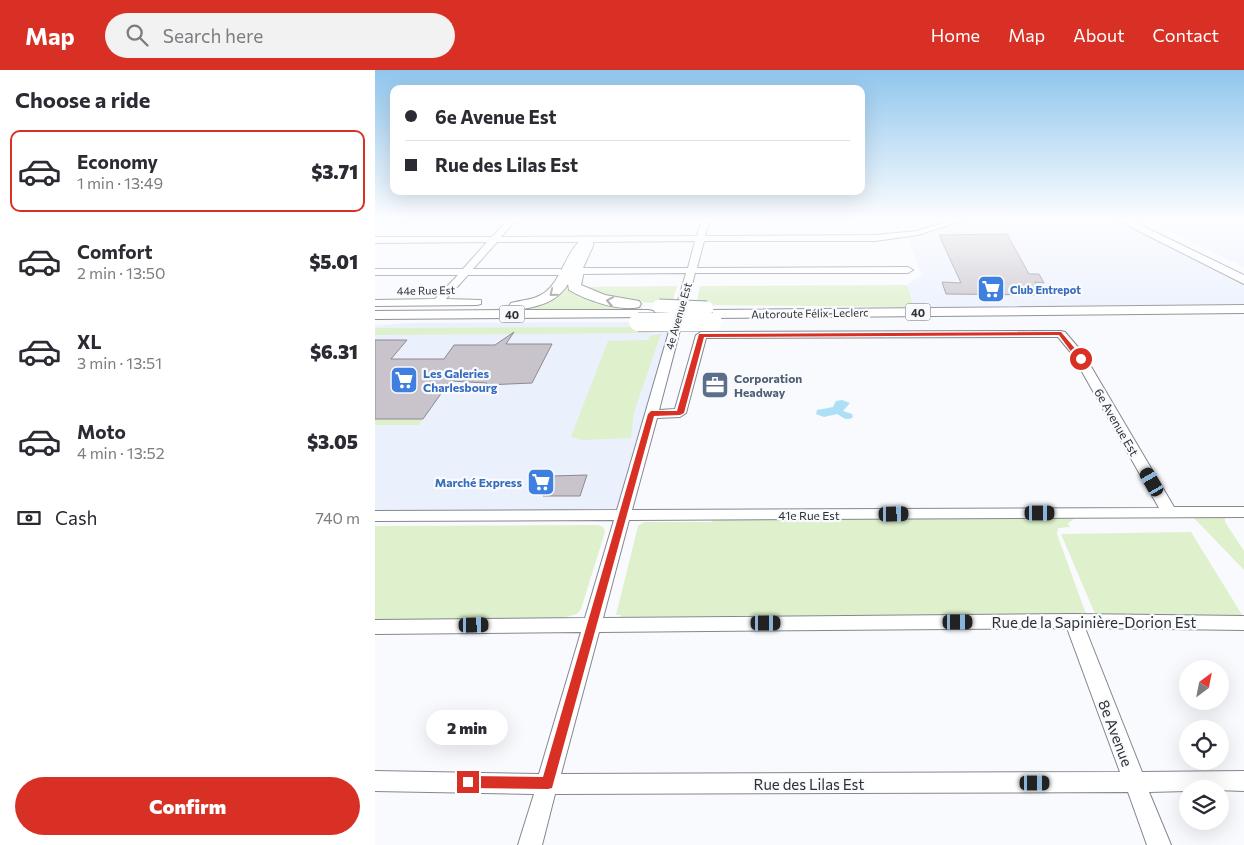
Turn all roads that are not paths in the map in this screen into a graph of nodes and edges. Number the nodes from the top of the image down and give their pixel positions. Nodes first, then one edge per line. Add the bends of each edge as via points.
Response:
1 (480, 255) edge
2 (576, 255) edge
3 (585, 255) edge
4 (696, 255) edge
5 (1194, 255) edge
6 (1212, 255) edge
7 (691, 270) junction
8 (907, 270) dead end
9 (577, 271) junction
10 (1244, 271) edge
11 (375, 272) edge
12 (465, 272) junction
13 (560, 272) dead end
14 (1244, 280) edge
15 (438, 302) junction
16 (477, 302) dead end
17 (375, 303) edge
18 (1244, 309) edge
19 (375, 313) edge
20 (648, 314) junction
21 (711, 314) junction
22 (1244, 319) edge
23 (375, 325) edge
24 (651, 414) junction
25 (1169, 512) junction
26 (1244, 512) edge
27 (624, 514) junction
28 (375, 516) edge
29 (1073, 621) junction
30 (1244, 623) edge
31 (593, 624) junction
32 (375, 626) edge
33 (1244, 781) edge
34 (375, 782) edge
35 (1135, 782) junction
36 (548, 784) junction
37 (530, 845) edge
38 (1159, 845) edge

1 - 12 street
2 -> 19 highway via 561,286 540,302
3 - 9 street
4 - 7 street, 4e Avenue Est
5 - 14 main road
6 - 10 main road
7 - 8 street
7 - 9 street
7 - 24 street, 4e Avenue Est
20 -> 9 highway via 624,303 582,292 575,287
11 - 12 street
12 - 13 street
12 - 15 street
15 - 16 street, 44e Rue Est
15 - 17 street, 44e Rue Est
18 - 21 highway, Autoroute Félix-Leclerc / 40
19 - 20 highway, Autoroute Félix-Leclerc / 40
20 - 21 highway, Autoroute Félix-Leclerc / 40, bridge
20 - 21 highway, bridge
20 - 23 highway, Autoroute Félix-Leclerc / 40
21 - 22 highway, Autoroute Félix-Leclerc / 40
24 - 25 street, 6e Avenue Est via 680,413 701,336 1061,334 1077,353
24 - 27 street, 4e Avenue Est
25 - 26 street, 41e Rue Est
25 - 27 street, 41e Rue Est
27 - 28 street, 41e Rue Est
27 - 31 street, 4e Avenue Est
29 - 30 street, Rue de la Sapinière-Dorion Est
29 - 31 street, Rue de la Sapinière-Dorion Est
29 - 35 street, 8e Avenue
31 - 32 street, Rue de la Sapinière-Dorion Est
31 - 36 street, 4e Avenue Est
33 - 35 street, Rue des Lilas Est
34 - 36 street, Rue des Lilas Est
35 - 36 street, Rue des Lilas Est
35 - 38 street, 8e Avenue
36 - 37 street, 4e Avenue Est

